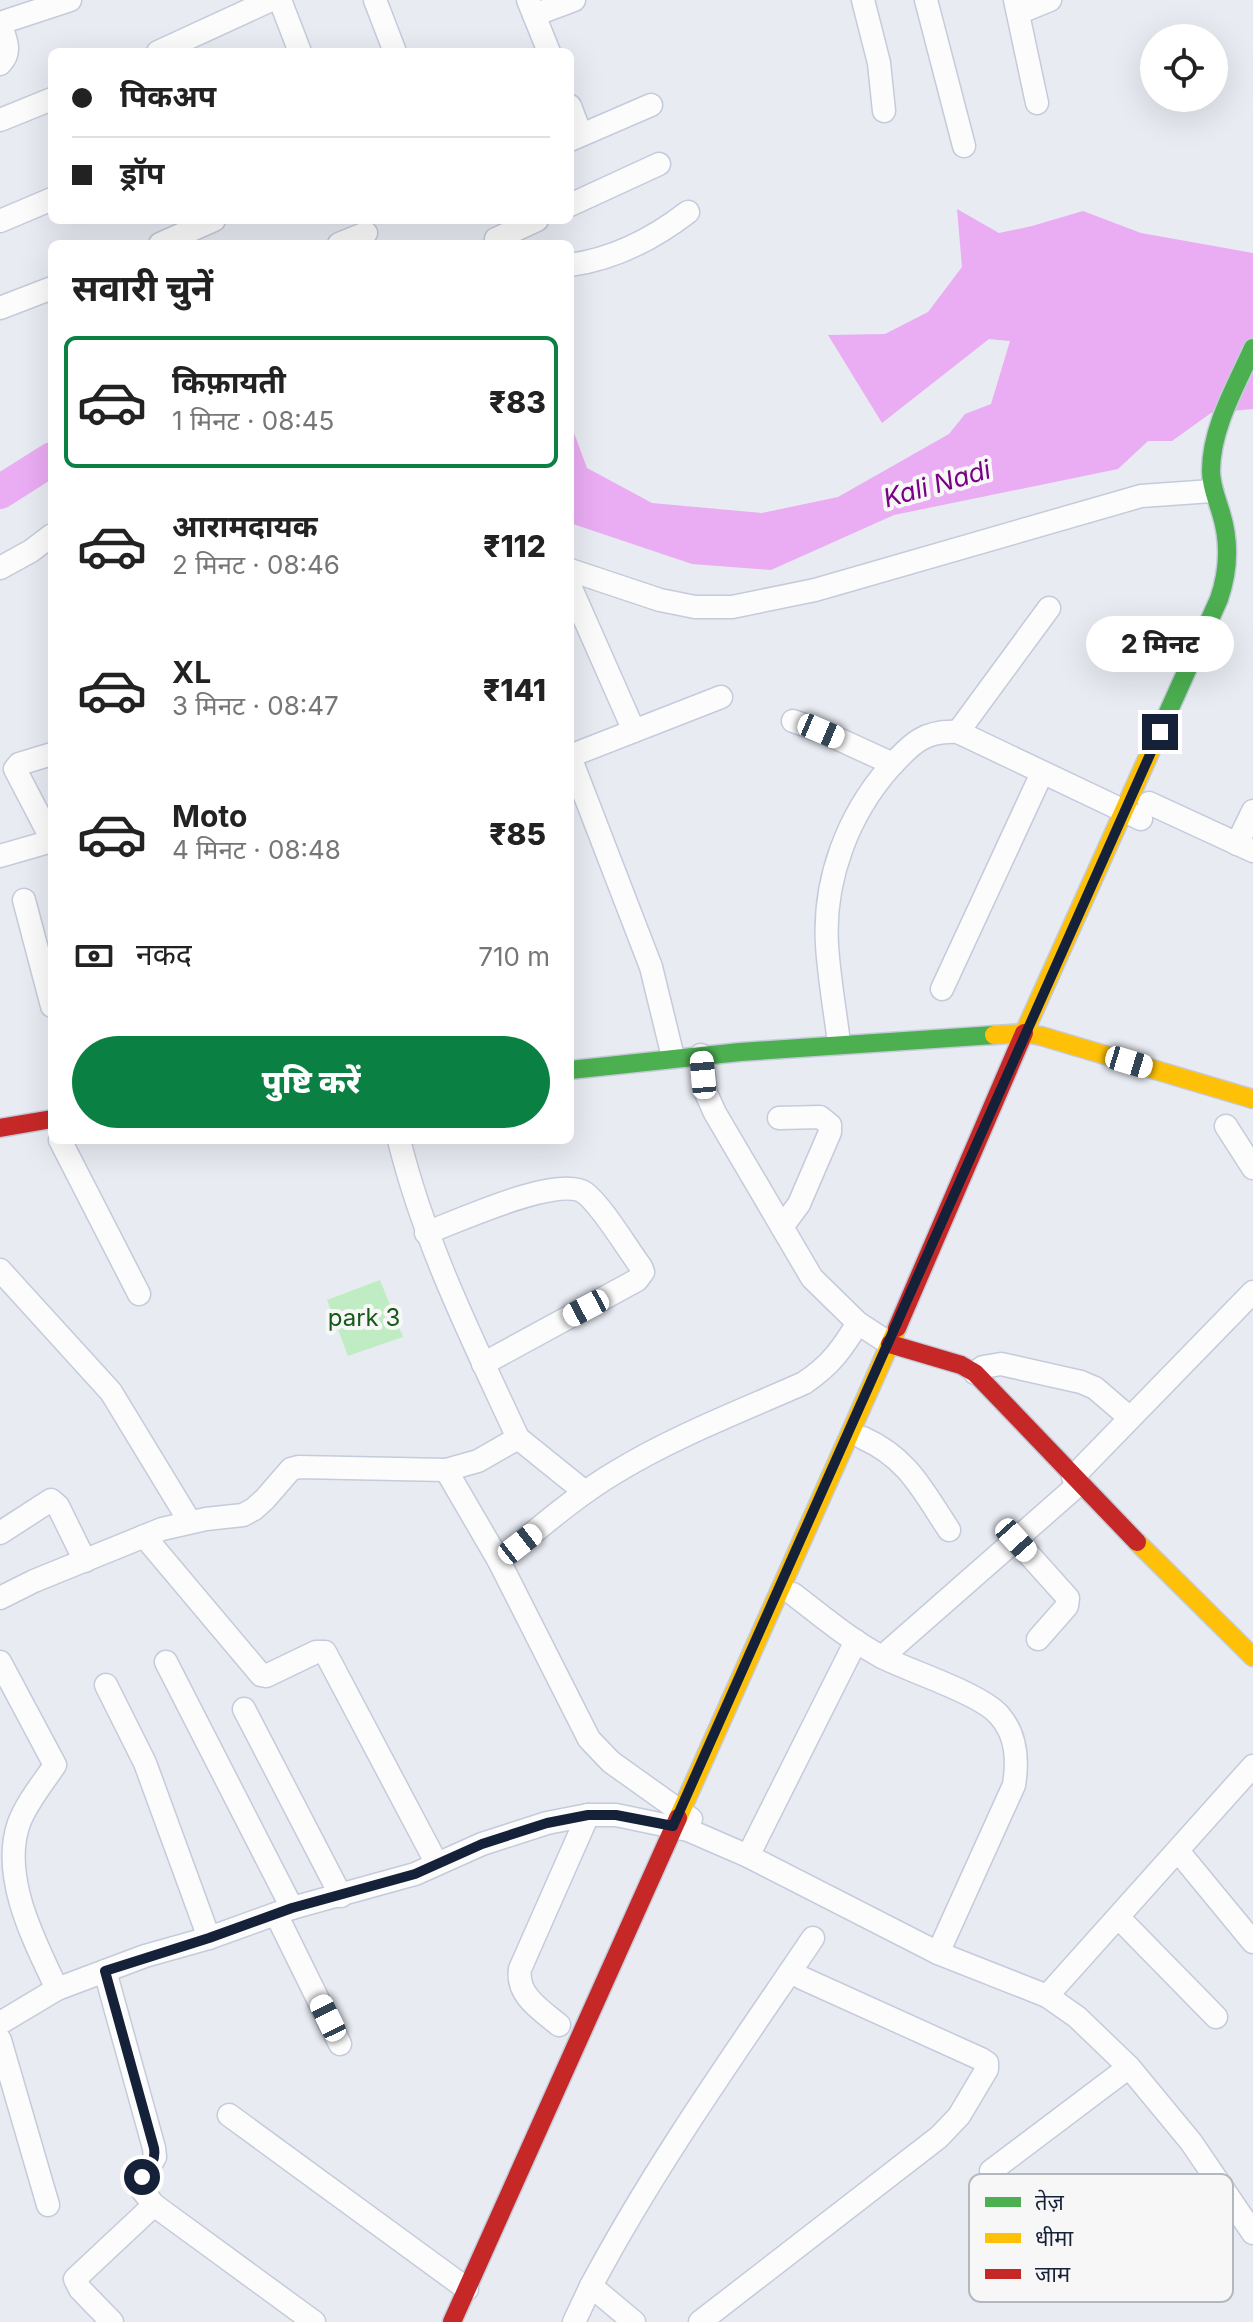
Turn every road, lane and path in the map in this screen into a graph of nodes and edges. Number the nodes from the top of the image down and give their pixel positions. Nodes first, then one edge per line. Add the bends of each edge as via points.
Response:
1 (70, 0) edge
2 (271, 0) edge
3 (280, 0) edge
4 (375, 0) edge
5 (574, 0) edge
6 (863, 0) edge
7 (926, 0) edge
8 (1050, 0) edge
9 (1016, 6) edge
10 (531, 7) edge
11 (0, 23) edge
12 (167, 48) edge
13 (298, 48) edge
14 (393, 48) edge
15 (547, 48) edge
16 (0, 64) edge
17 (48, 101) edge
18 (1037, 103) dead end
19 (651, 105) dead end
20 (884, 111) dead end
21 (0, 120) edge
22 (576, 138) edge
23 (964, 146) dead end
24 (659, 164) dead end
25 (48, 201) edge
26 (574, 203) edge
27 (688, 212) dead end
28 (0, 221) edge
29 (205, 224) edge
30 (525, 224) edge
31 (494, 234) edge
32 (169, 240) edge
33 (574, 264) edge
34 (48, 290) edge
35 (0, 308) edge
36 (1253, 348) edge
37 (1212, 491) junction
38 (48, 538) edge
39 (0, 568) edge
40 (574, 571) edge
41 (1241, 584) dead end
42 (574, 595) edge
43 (1049, 608) dead end
44 (721, 697) dead end
45 (793, 721) dead end
46 (634, 731) junction
47 (958, 732) junction
48 (574, 754) edge
49 (48, 755) edge
50 (1167, 759) dead end
51 (893, 764) junction
52 (574, 766) edge
53 (1042, 773) junction
54 (1141, 811) junction
55 (1253, 811) edge
56 (48, 832) edge
57 (48, 841) edge
58 (1245, 848) edge
59 (0, 856) edge
60 (1108, 892) dead end
61 (24, 900) dead end
62 (942, 989) dead end
63 (48, 991) edge
64 (1032, 1035) junction
65 (839, 1043) junction
66 (701, 1055) junction
67 (673, 1057) junction
68 (574, 1069) edge
69 (1253, 1099) edge
70 (779, 1118) dead end
71 (48, 1121) edge
72 (1226, 1126) dead end
73 (0, 1128) edge
74 (62, 1144) edge
75 (400, 1144) edge
76 (1253, 1168) edge
77 (782, 1227) junction
78 (426, 1233) junction
79 (0, 1270) edge
80 (139, 1294) dead end
81 (1250, 1302) edge
82 (858, 1323) junction
83 (896, 1346) junction
84 (483, 1364) junction
85 (975, 1373) junction
86 (1130, 1418) junction
87 (518, 1438) junction
88 (863, 1438) junction
89 (446, 1470) junction
90 (1076, 1480) junction
91 (585, 1492) junction
92 (190, 1522) junction
93 (949, 1530) dead end
94 (0, 1533) edge
95 (144, 1536) junction
96 (1016, 1540) junction
97 (85, 1561) junction
98 (499, 1561) junction
99 (793, 1594) junction
100 (0, 1598) edge
101 (1038, 1639) dead end
102 (856, 1641) junction
103 (882, 1657) junction
104 (1253, 1657) edge
105 (0, 1662) edge
106 (166, 1662) dead end
107 (106, 1685) dead end
108 (244, 1709) dead end
109 (1253, 1766) edge
110 (588, 1815) junction
111 (683, 1822) junction
112 (1178, 1851) junction
113 (748, 1856) junction
114 (437, 1864) junction
115 (341, 1896) junction
116 (284, 1911) junction
117 (1118, 1917) junction
118 (209, 1938) junction
119 (813, 1938) dead end
120 (1253, 1942) edge
121 (938, 1953) junction
122 (105, 1971) junction
123 (802, 1978) dead end
124 (57, 1989) junction
125 (1047, 1996) junction
126 (1216, 2017) dead end
127 (0, 2023) edge
128 (559, 2025) dead end
129 (0, 2040) edge
130 (340, 2044) dead end
131 (1129, 2067) junction
132 (229, 2115) dead end
133 (991, 2171) dead end
134 (1213, 2174) edge
135 (1233, 2204) edge
136 (48, 2205) dead end
137 (154, 2205) junction
138 (1253, 2233) edge
139 (591, 2286) junction
140 (467, 2289) junction
141 (112, 2322) edge
142 (314, 2322) edge
143 (452, 2322) edge
144 (470, 2322) edge
145 (574, 2322) edge
146 (634, 2322) edge
147 (700, 2322) edge

1 - 11 street
2 - 12 street
3 - 13 street
4 - 14 street
5 - 10 street
6 - 20 street via 879,63
7 - 23 street
8 - 9 street
9 - 18 street
10 - 15 street
11 - 16 street via 8,46
17 - 21 street
19 - 22 street
24 - 26 street
25 - 28 street
27 - 33 street via 647,241
29 - 32 street
30 - 31 street
34 - 35 street
36 - 37 main road via 1222,418 1210,466
37 - 40 street via 1141,496 815,590 732,607 660,600
37 - 54 main road via 1227,538 1226,581
38 - 39 street
41 - 50 main road
42 - 46 street
43 - 47 street
44 - 46 street
45 - 51 street
46 - 48 street
47 - 51 street via 923,737
47 - 53 street
49 - 56 street via 15,769
51 - 65 street via 857,810 841,846 830,897 826,943
52 - 67 street via 646,953
53 - 54 street
53 - 62 street
54 - 58 street
54 - 64 main road
55 - 58 street
57 - 59 street
60 - 64 main road
61 - 63 street
64 - 65 main road
64 - 69 main road
64 - 83 main road
65 - 66 main road
66 - 67 main road
66 - 77 street via 706,1093 715,1113
67 - 68 main road
70 - 77 street via 820,1117 830,1125 799,1204
71 - 73 main road
72 - 76 street
74 - 80 street
75 - 78 street
77 - 82 street via 812,1278
78 - 84 street
78 - 84 street via 521,1197 571,1188 588,1195 641,1267 637,1280
79 - 92 street via 111,1392
81 - 86 street
82 - 83 street
82 - 91 street via 836,1357 804,1383 664,1445
83 - 85 main road
83 - 88 main road
83 - 111 main road
84 - 87 street
85 - 86 street via 1001,1364 1081,1382
85 - 90 main road
86 - 90 street
87 - 89 street via 478,1461
87 - 91 street
88 - 93 street via 908,1468
88 - 99 main road
89 - 92 street via 299,1467 243,1515
89 - 98 street
90 - 96 street
90 - 104 main road
91 - 98 street
92 - 95 street
94 - 97 street via 51,1500
95 - 97 street
95 - 114 street via 261,1675 325,1652
96 - 101 street via 1068,1598
96 - 103 street
97 - 100 street
98 - 111 street via 589,1739
99 - 102 street
99 - 111 main road
102 - 103 street
102 - 113 street
103 - 121 street via 998,1714 1012,1735 1017,1761 1014,1785
105 - 124 street via 55,1765 19,1823 15,1850 28,1926
106 - 116 street
107 - 118 street via 145,1763
108 - 115 street
109 - 112 street
110 - 111 street
110 - 114 street via 482,1844
110 - 128 street via 520,1969 519,1979 533,2003
111 - 113 street
111 - 140 main road
111 - 144 main road
112 - 117 street
112 - 120 street
113 - 121 street
114 - 115 street
115 - 116 street
116 - 118 street
116 - 130 street
117 - 125 street
117 - 126 street
118 - 122 street
119 - 139 street via 666,2156
121 - 125 street
122 - 124 street
122 - 137 street via 154,2148 155,2157 140,2183
123 - 147 street via 981,2059 987,2069 959,2116 939,2137
124 - 127 street
125 - 131 street
129 - 136 street
131 - 133 street
131 - 134 street
132 - 140 street
135 - 138 street
137 - 141 street via 75,2279
137 - 142 street
139 - 145 street
139 - 146 street
140 - 143 main road

